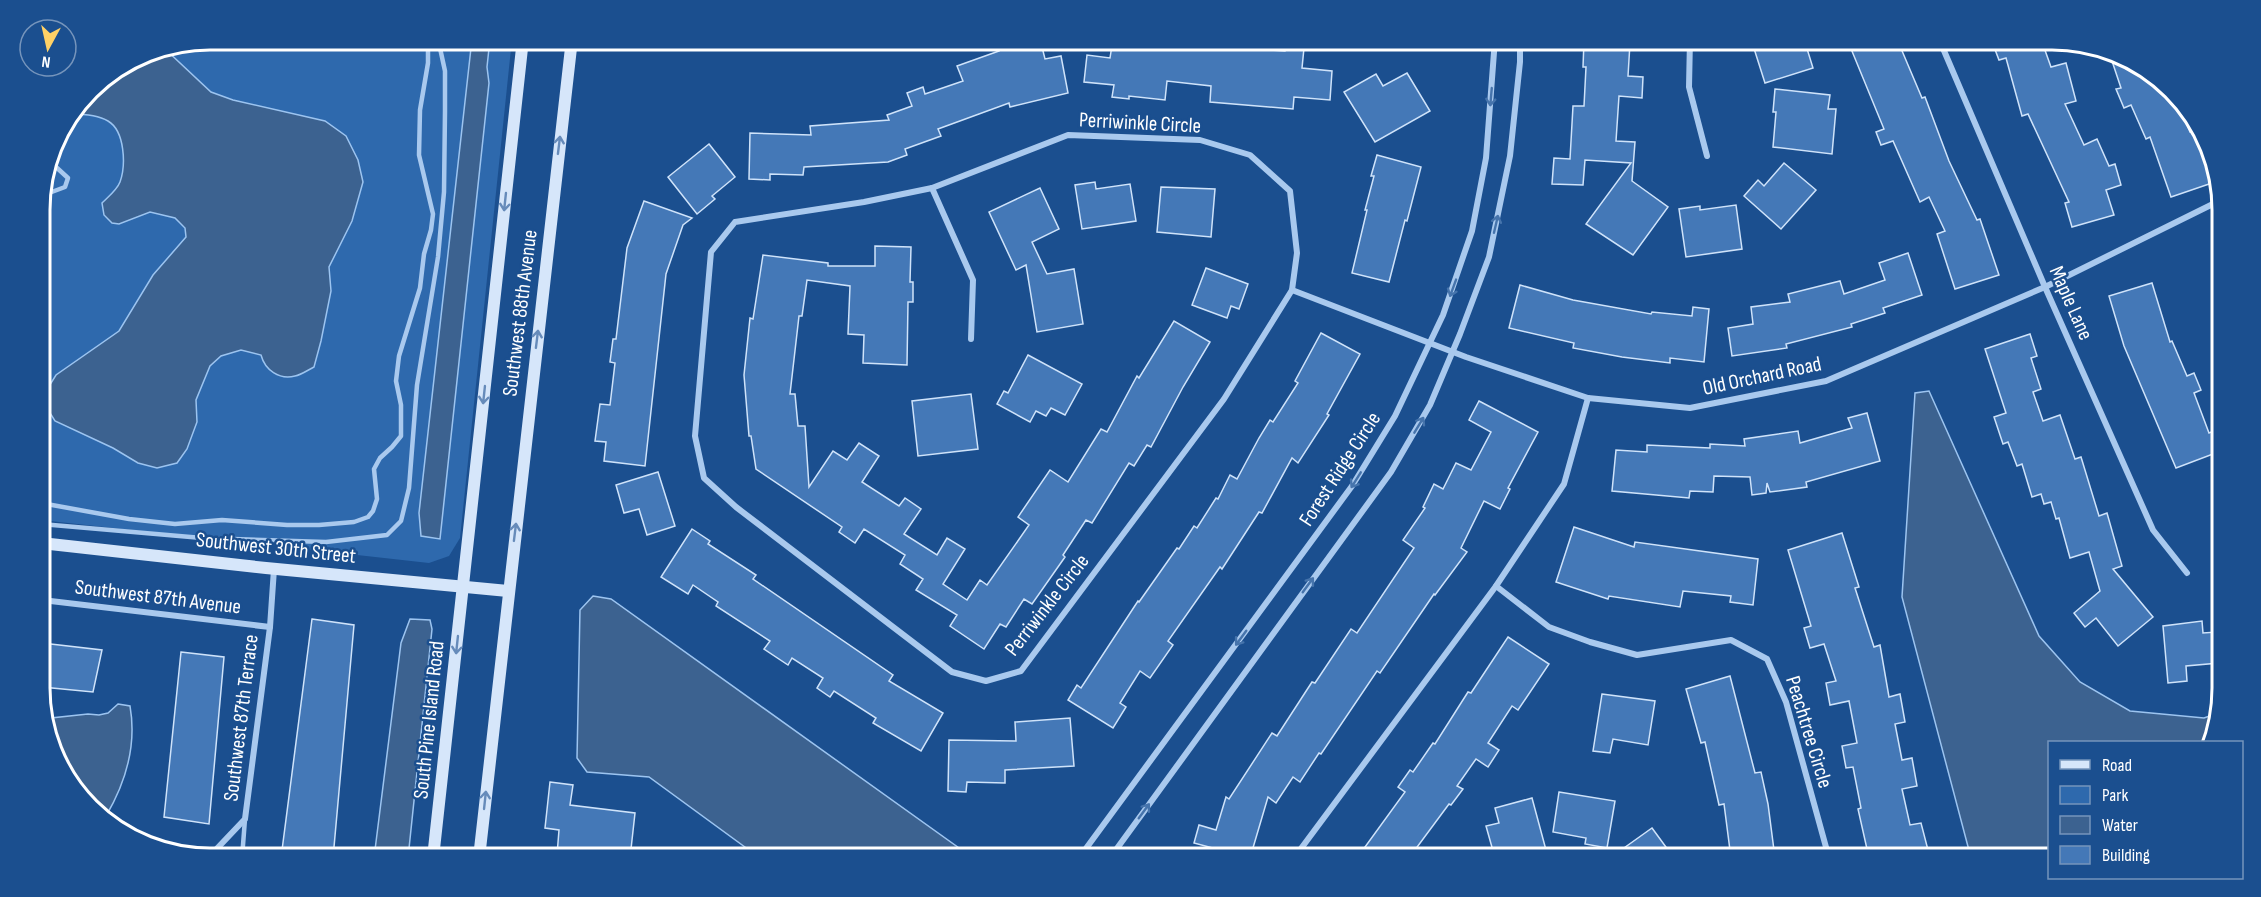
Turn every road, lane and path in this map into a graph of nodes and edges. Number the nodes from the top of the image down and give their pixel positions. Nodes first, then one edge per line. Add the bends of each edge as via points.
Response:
1 (428, 50) edge
2 (440, 50) edge
3 (522, 50) edge
4 (571, 50) edge
5 (1494, 50) edge
6 (1519, 50) edge
7 (1690, 50) edge
8 (1945, 50) edge
9 (1707, 156) dead end
10 (55, 167) edge
11 (932, 188) junction
12 (51, 192) edge
13 (2212, 205) edge
14 (2046, 287) junction
15 (1292, 290) junction
16 (970, 339) dead end
17 (1430, 343) junction
18 (1453, 352) junction
19 (1588, 398) junction
20 (50, 505) edge
21 (50, 525) edge
22 (50, 544) edge
23 (274, 568) junction
24 (2187, 573) dead end
25 (463, 586) junction
26 (1496, 586) junction
27 (508, 591) junction
28 (50, 601) edge
29 (270, 627) junction
30 (245, 819) junction
31 (1302, 847) edge
32 (1826, 847) edge
33 (217, 848) edge
34 (243, 848) edge
35 (434, 848) edge
36 (480, 848) edge
37 (1087, 848) edge
38 (1118, 848) edge

1 - 20 lane via 419,155 433,213 420,288 399,356 396,381 401,436 374,470 374,511 354,522 319,525 222,520 175,524
2 - 21 lane via 445,71 444,192 438,257 417,385 409,488 401,521 387,536 326,542 202,538
3 -> 25 main road, Southwest 88th Avenue
27 -> 4 main road, Southwest 88th Avenue
5 -> 17 street, Forest Ridge Circle via 1486,158 1472,231
18 -> 6 street, Forest Ridge Circle via 1489,257 1502,201 1516,108
7 - 9 street via 1689,87
8 - 14 street, Maple Lane
10 - 12 lane via 68,178 65,187
11 - 15 street, Perriwinkle Circle via 1068,135 1200,140 1250,155 1290,191 1297,253
11 - 15 street, Perriwinkle Circle via 735,222 711,252 695,436 704,478 736,507 952,672 986,681 1021,670 1224,399
11 - 16 street via 973,280
13 - 14 street, Old Orchard Road
14 - 19 street, Old Orchard Road via 1826,381 1690,408
14 - 24 street, Maple Lane via 2153,530
15 - 17 street, Old Orchard Road
17 - 18 street, Old Orchard Road
17 -> 37 street, Forest Ridge Circle via 1395,416 1352,486
18 - 19 street, Old Orchard Road
38 -> 18 street, Forest Ridge Circle via 1391,472 1430,405
19 - 26 street via 1564,484
22 - 23 main road, Southwest 30th Street
23 - 25 main road, Southwest 30th Street
23 - 29 street, Southwest 87th Terrace
25 - 27 main road, Southwest 30th Street
25 -> 35 main road, South Pine Island Road
26 - 31 street
26 - 32 street, Peachtree Circle via 1549,627 1637,655 1731,640 1767,659 1786,702
36 -> 27 main road
28 - 29 street, Southwest 87th Avenue
29 - 30 street, Southwest 87th Terrace
30 - 33 street, Southwest 87th Terrace
30 - 34 lane

